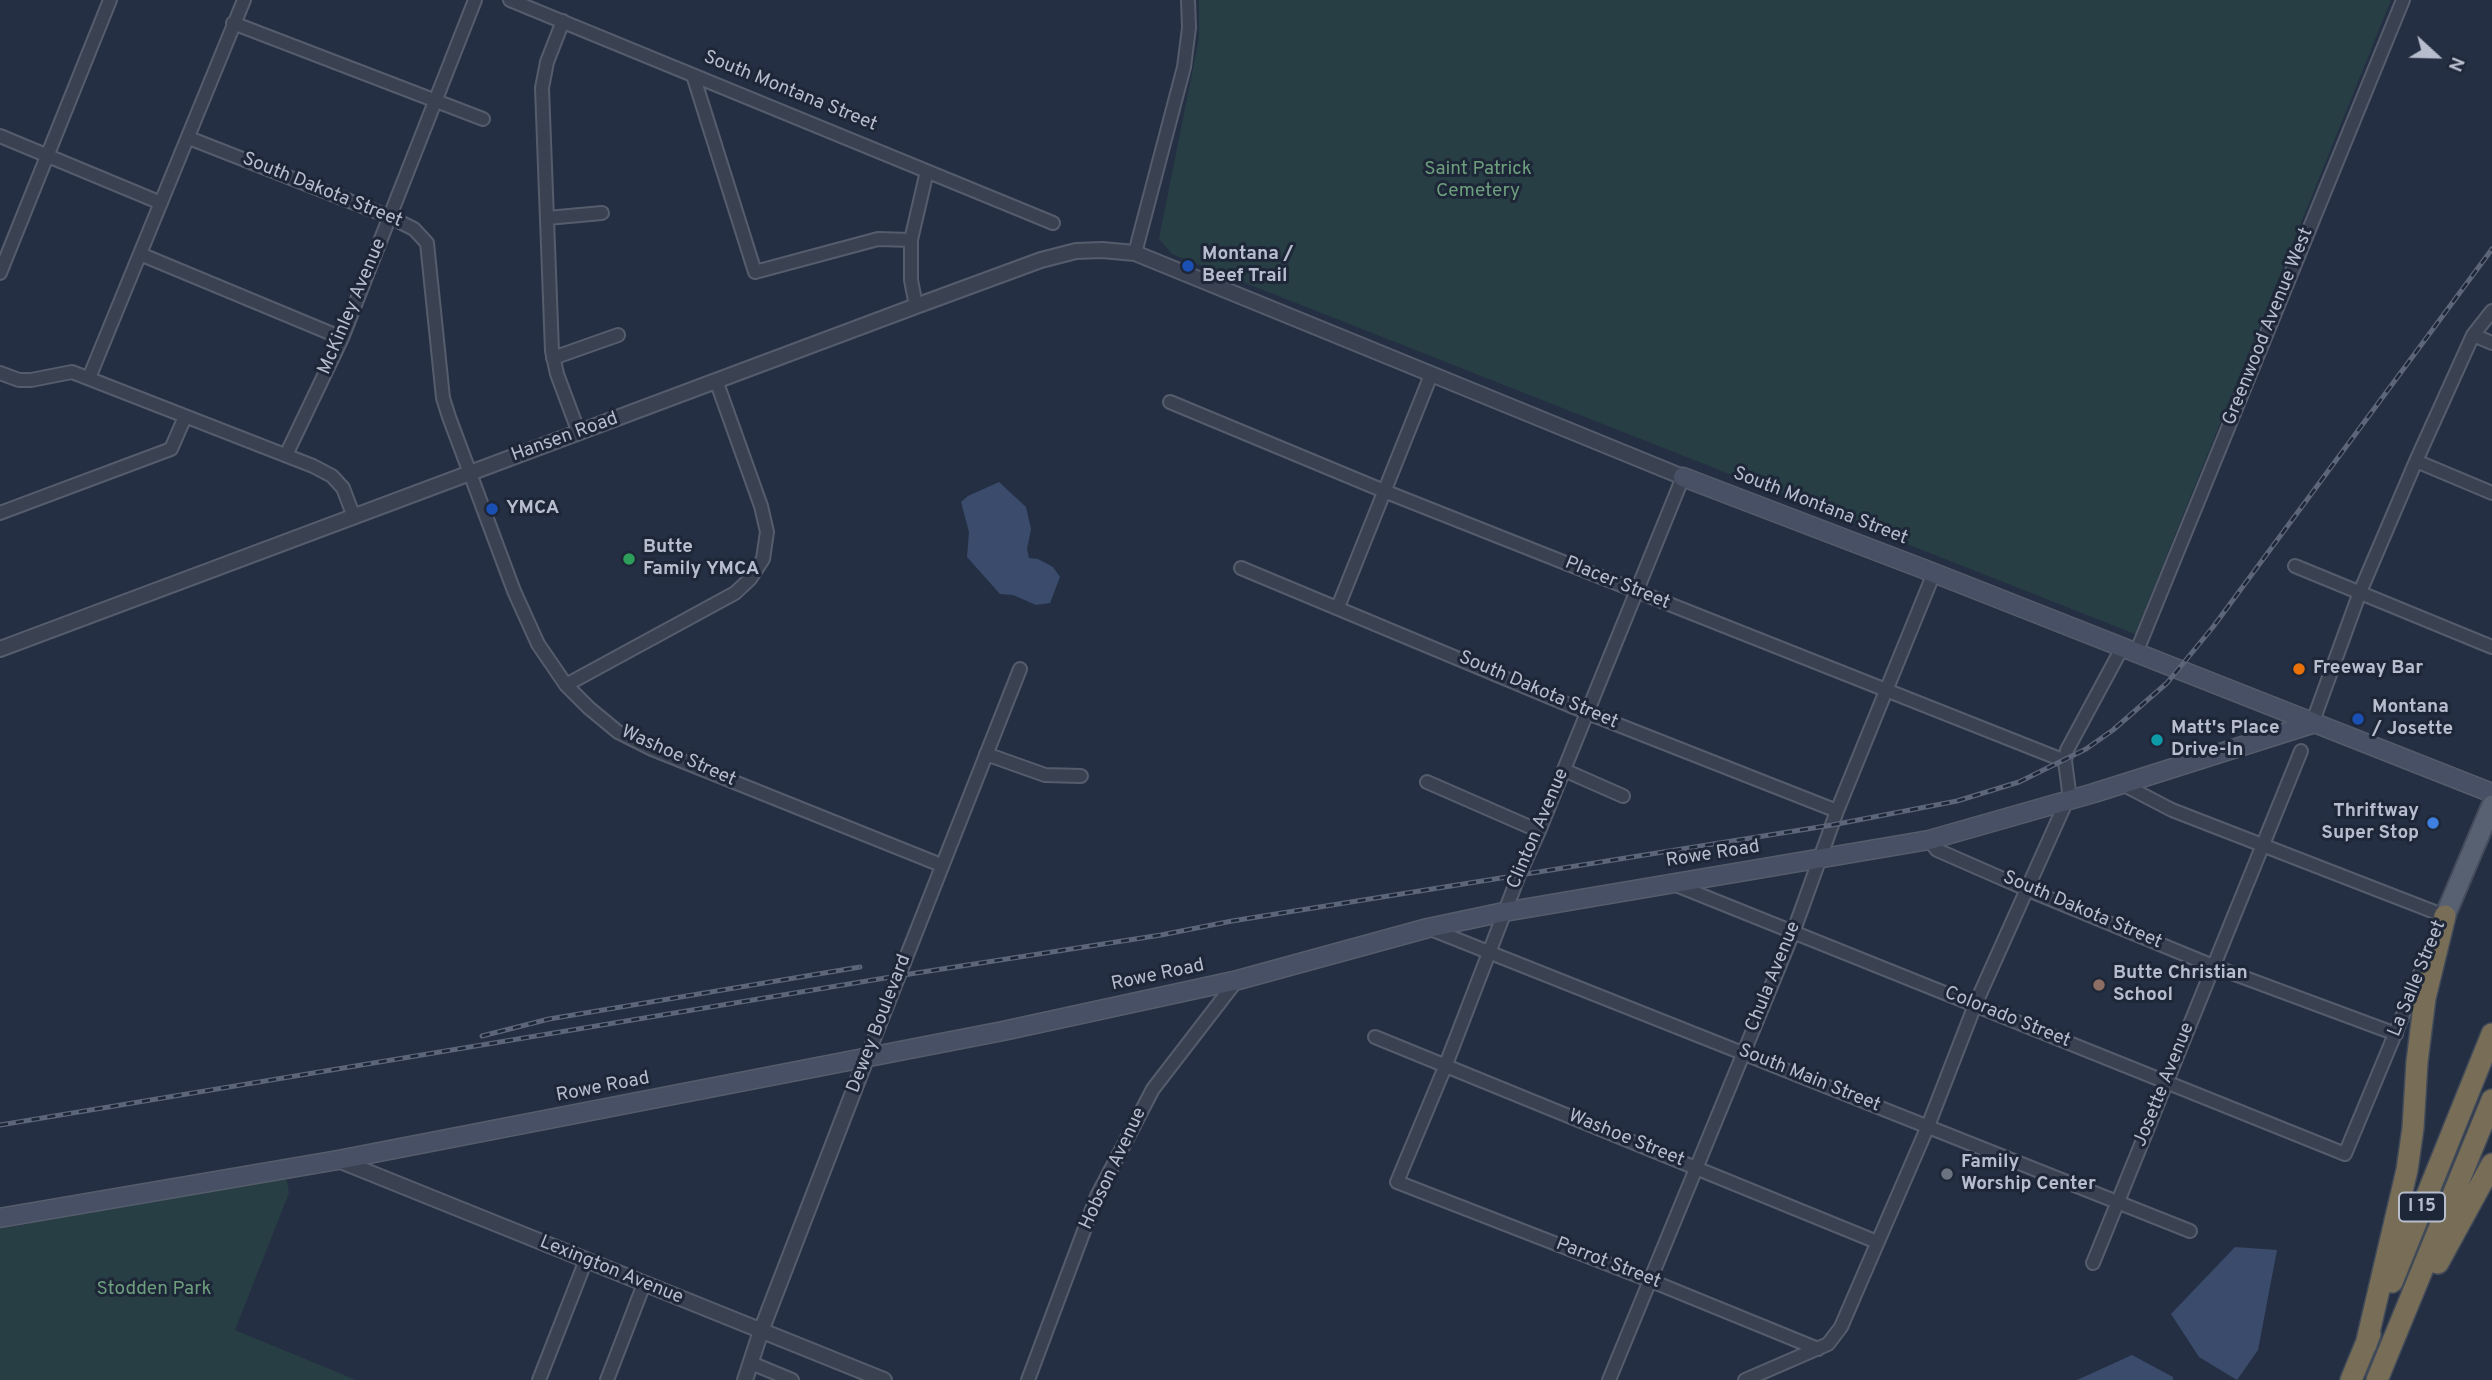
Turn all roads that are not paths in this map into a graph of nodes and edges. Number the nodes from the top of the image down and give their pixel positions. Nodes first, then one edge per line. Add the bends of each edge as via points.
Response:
1 (110, 0) edge
2 (244, 0) edge
3 (475, 0) edge
4 (510, 0) edge
5 (1188, 0) edge
6 (2403, 0) edge
7 (563, 21) junction
8 (233, 23) junction
9 (693, 75) junction
10 (435, 102) junction
11 (483, 119) dead end
12 (0, 136) edge
13 (189, 138) junction
14 (46, 157) junction
15 (927, 171) junction
16 (161, 203) junction
17 (602, 213) dead end
18 (390, 217) junction
19 (547, 218) junction
20 (1053, 223) dead end
21 (911, 240) junction
22 (1135, 253) junction
23 (140, 254) junction
24 (0, 273) edge
25 (916, 306) junction
26 (2492, 311) edge
27 (618, 335) dead end
28 (2473, 335) junction
29 (342, 338) junction
30 (2492, 343) edge
31 (553, 358) junction
32 (0, 373) edge
33 (1431, 375) junction
34 (89, 378) junction
35 (717, 383) junction
36 (1170, 402) dead end
37 (185, 417) junction
38 (579, 433) junction
39 (286, 455) junction
40 (2416, 461) junction
41 (471, 472) junction
42 (1683, 477) junction
43 (1384, 491) junction
44 (2492, 493) edge
45 (0, 513) edge
46 (354, 517) junction
47 (2294, 566) dead end
48 (1241, 568) dead end
49 (1934, 573) junction
50 (1637, 591) junction
51 (2360, 592) junction
52 (1338, 607) junction
53 (2492, 647) edge
54 (0, 649) edge
55 (2129, 651) junction
56 (1020, 669) dead end
57 (566, 685) junction
58 (1886, 691) junction
59 (1588, 713) junction
60 (2312, 723) junction
61 (2301, 751) dead end
62 (986, 754) junction
63 (2065, 761) junction
64 (1564, 771) junction
65 (1081, 776) dead end
66 (1427, 782) dead end
67 (2122, 784) junction
68 (2492, 793) edge
69 (1623, 796) dead end
70 (2069, 799) junction
71 (2492, 805) edge
72 (1837, 811) junction
73 (1539, 831) junction
74 (1929, 840) junction
75 (2264, 845) junction
76 (1820, 860) junction
77 (942, 865) junction
78 (1669, 883) junction
79 (2026, 889) junction
80 (1504, 912) junction
81 (2445, 916) junction
82 (1428, 928) junction
83 (1793, 933) junction
84 (1489, 953) junction
85 (2213, 966) junction
86 (1238, 980) junction
87 (1975, 1005) junction
88 (2396, 1034) junction
89 (2492, 1034) edge
90 (1374, 1037) dead end
91 (1744, 1052) junction
92 (866, 1059) junction
93 (1445, 1067) junction
94 (2166, 1084) junction
95 (2492, 1100) edge
96 (1928, 1126) junction
97 (2345, 1154) joint
98 (338, 1160) junction
99 (2492, 1164) edge
100 (1696, 1168) junction
101 (1397, 1182) joint
102 (2117, 1202) junction
103 (0, 1218) edge
104 (2190, 1231) dead end
105 (1877, 1242) junction
106 (586, 1260) junction
107 (2093, 1263) dead end
108 (1649, 1280) junction
109 (644, 1284) junction
110 (761, 1331) junction
111 (2366, 1345) junction
112 (1818, 1349) junction
113 (751, 1363) junction
114 (539, 1380) edge
115 (607, 1380) edge
116 (745, 1380) edge
117 (792, 1380) edge
118 (884, 1380) edge
119 (1028, 1380) edge
120 (1609, 1380) edge
121 (1745, 1380) edge
122 (2351, 1380) edge
123 (2377, 1380) edge

1 - 14 street
2 - 8 street
3 - 10 street, McKinley Avenue
4 - 7 street, South Montana Street
5 - 22 street via 1184,66
6 - 55 street, Greenwood Avenue West
7 - 9 street, South Montana Street
7 - 19 street via 542,88
8 - 10 street
8 - 13 street
9 - 15 street, South Montana Street
9 - 21 street via 755,272 878,239
10 - 11 street
10 - 18 street, McKinley Avenue
12 - 14 street
13 - 16 street
13 - 18 street, South Dakota Street
14 - 16 street
14 - 24 street
15 - 20 street, South Montana Street
15 - 21 street
16 - 23 street
17 - 19 street
18 - 29 street, McKinley Avenue
18 - 41 street, South Dakota Street via 414,229 427,243 443,398
19 - 31 street
21 - 25 street
22 - 25 street, Hansen Road via 1076,251
22 - 33 street, South Montana Street
23 - 29 street
23 - 34 street
25 - 35 street, Hansen Road
26 - 28 street
27 - 31 street
28 - 30 street
28 - 40 street
29 - 39 street, McKinley Avenue
31 - 38 street
32 - 34 street via 19,380 72,372
33 - 42 street, South Montana Street
33 - 43 street
34 - 37 street
35 - 38 street, Hansen Road
35 - 57 street via 761,506 767,532 763,559 735,593
36 - 43 street, Placer Street
37 - 39 street
37 - 45 street via 171,449
38 - 41 street, Hansen Road
39 - 46 street via 332,476 343,488
40 - 44 street
40 - 51 street
41 - 46 street, Hansen Road
41 - 57 street, Washoe Street via 514,591 538,644
42 - 49 main road, South Montana Street
42 - 50 street, Clinton Avenue
43 - 50 street, Placer Street
43 - 52 street
46 - 54 street, Hansen Road
47 - 51 street
48 - 52 street, South Dakota Street
49 - 55 main road, South Montana Street
49 - 58 street, Chula Avenue
50 - 58 street, Placer Street
50 - 59 street, Clinton Avenue
51 - 53 street
51 - 60 street
52 - 59 street, South Dakota Street
55 - 60 main road, South Montana Street
55 - 63 street, Greenwood Avenue West via 2074,734
56 - 62 street, Dewey Boulevard
57 - 77 street, Washoe Street via 618,732 652,750
58 - 63 street, Placer Street
58 - 72 street, Chula Avenue
59 - 64 street, Clinton Avenue
59 - 72 street, South Dakota Street
60 - 67 main road, Rowe Road
60 - 68 main road, South Montana Street
61 - 75 street, Josette Avenue
62 - 65 street via 1045,775
62 - 77 street, Dewey Boulevard
63 - 70 street
64 - 69 street
64 - 73 street, Clinton Avenue
66 - 73 street
67 - 70 main road, Rowe Road
67 - 75 street via 2172,810
70 - 74 main road, Rowe Road
70 - 79 street
71 - 81 main road, La Salle Street
72 - 76 street, Chula Avenue
73 - 80 street, Clinton Avenue
74 - 76 main road, Rowe Road
74 - 79 street, South Dakota Street via 1937,850
75 - 81 street
75 - 85 street, Josette Avenue
76 - 78 main road, Rowe Road
76 - 83 street, Chula Avenue
77 - 92 street, Dewey Boulevard
78 - 80 main road, Rowe Road
78 - 83 street, Colorado Street
79 - 85 street, South Dakota Street
79 - 87 street
80 - 82 main road, Rowe Road
80 - 84 street, Clinton Avenue
81 - 88 street, La Salle Street
81 - 111 highway via 2425,998 2407,1170
82 - 84 street, South Main Street
82 - 86 main road, Rowe Road
83 - 87 street, Colorado Street
83 - 91 street, Chula Avenue
84 - 91 street, South Main Street
84 - 93 street, Clinton Avenue
85 - 88 street, South Dakota Street
85 - 94 street, Josette Avenue
86 - 92 main road, Rowe Road
86 - 119 street, Hobson Avenue via 1153,1089 1097,1196
87 - 94 street, Colorado Street
87 - 96 street
88 - 97 street, La Salle Street
89 - 111 highway, I 15
90 - 93 street, Washoe Street
91 - 96 street, South Main Street
91 - 100 street, Chula Avenue
92 - 98 main road, Rowe Road
92 - 110 street, Dewey Boulevard
93 - 100 street, Washoe Street
93 - 101 street, Clinton Avenue
94 - 97 street, Colorado Street
94 - 102 street, Josette Avenue
95 - 123 highway, I 15
96 - 102 street, South Main Street
96 - 105 street
98 - 103 main road, Rowe Road
98 - 106 street, Lexington Avenue
99 - 123 highway
100 - 105 street, Washoe Street
100 - 108 street, Chula Avenue
101 - 108 street, Parrot Street
102 - 104 street, South Main Street
102 - 107 street, Josette Avenue
105 - 112 street via 1841,1327
106 - 109 street, Lexington Avenue
106 - 114 street
108 - 112 street, Parrot Street
108 - 120 street, Chula Avenue
109 - 110 street, Lexington Avenue
109 - 115 street
110 - 113 street, Dewey Boulevard
110 - 118 street, Lexington Avenue
111 - 122 highway, I 15
112 - 121 street
113 - 116 street, Dewey Boulevard
113 - 117 street

